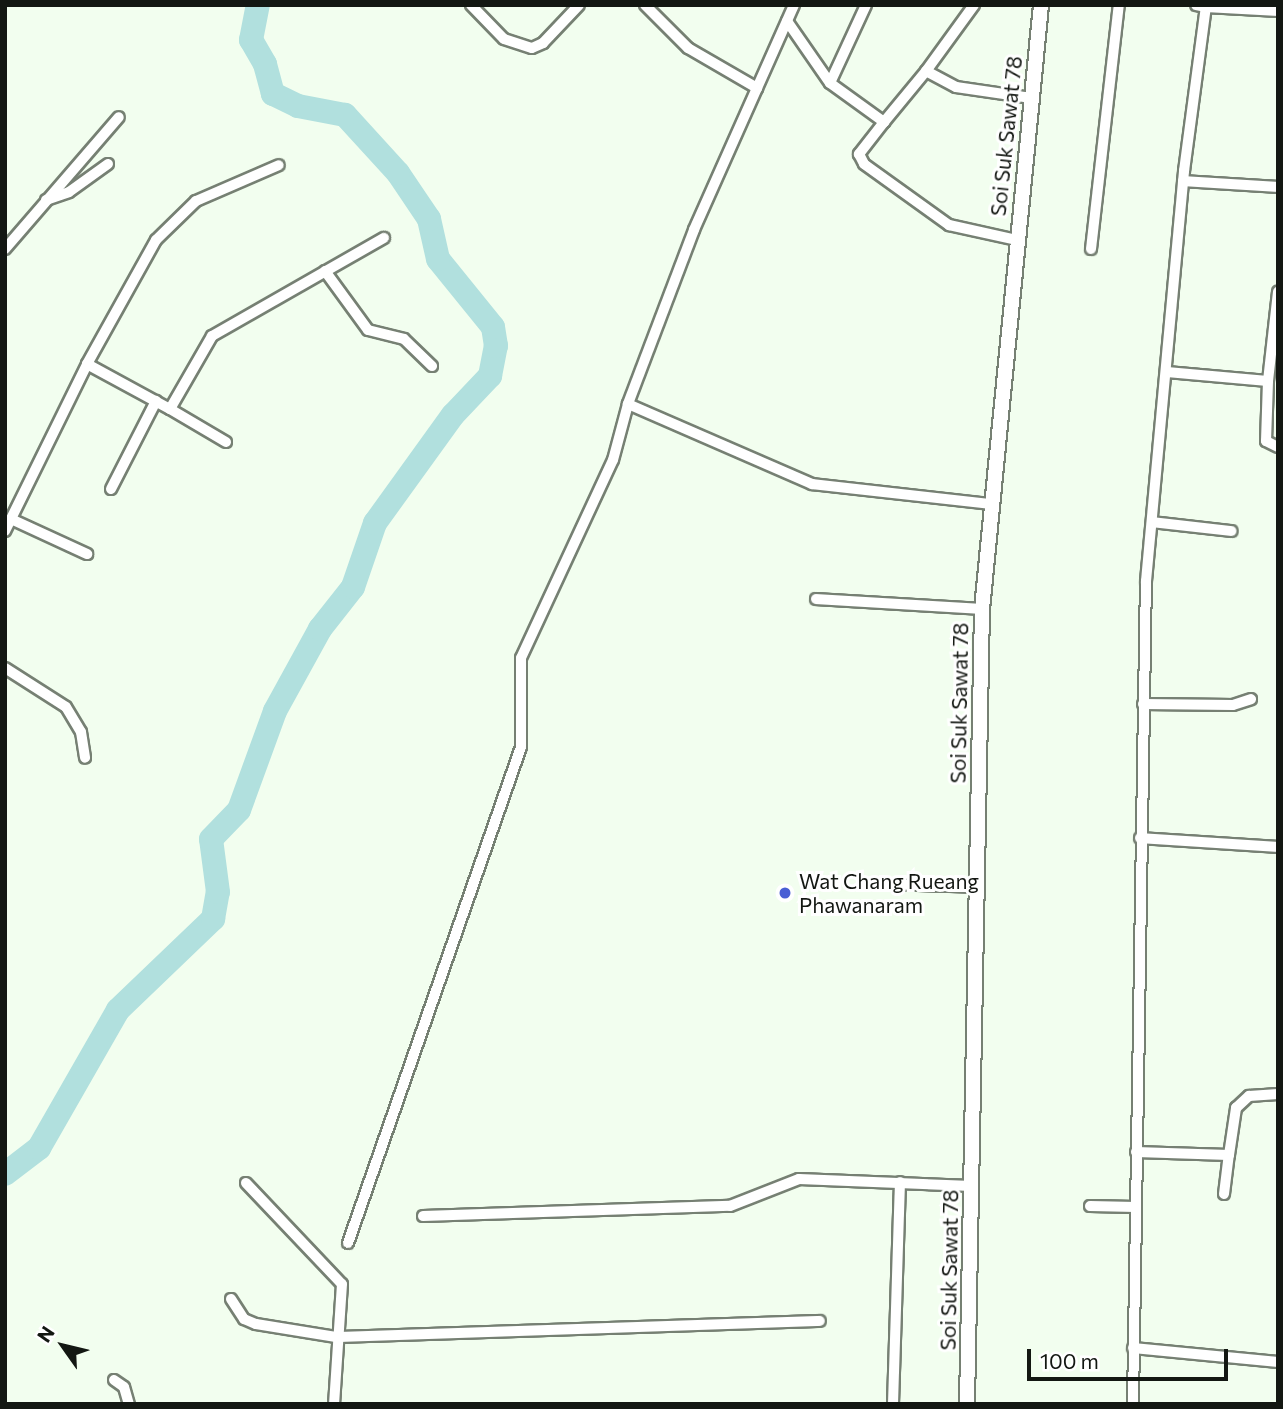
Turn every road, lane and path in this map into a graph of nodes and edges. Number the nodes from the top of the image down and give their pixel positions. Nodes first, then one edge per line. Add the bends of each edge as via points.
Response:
1 (471, 5) edge
2 (579, 5) edge
3 (645, 5) edge
4 (794, 5) edge
5 (866, 5) edge
6 (974, 5) edge
7 (1041, 5) edge
8 (1119, 5) edge
9 (1201, 6) edge
10 (1278, 11) edge
11 (787, 21) junction
12 (926, 71) junction
13 (830, 83) junction
14 (757, 88) junction
15 (1031, 98) junction
16 (119, 117) dead end
17 (884, 122) junction
18 (108, 164) dead end
19 (278, 165) dead end
20 (1183, 181) junction
21 (1278, 187) edge
22 (46, 200) junction
23 (384, 238) dead end
24 (1017, 240) junction
25 (5, 249) edge
26 (1091, 249) dead end
27 (325, 271) junction
28 (1278, 292) edge
29 (1276, 319) edge
30 (87, 364) junction
31 (432, 366) dead end
32 (1167, 372) junction
33 (1268, 382) junction
34 (156, 401) junction
35 (628, 404) junction
36 (170, 409) junction
37 (226, 442) dead end
38 (1278, 447) edge
39 (111, 489) dead end
40 (989, 504) junction
41 (11, 519) junction
42 (1152, 522) junction
43 (5, 531) edge
44 (1231, 531) dead end
45 (88, 554) dead end
46 (816, 599) dead end
47 (982, 609) junction
48 (5, 668) edge
49 (1251, 699) dead end
50 (1143, 704) junction
51 (85, 758) dead end
52 (1140, 838) junction
53 (1278, 847) edge
54 (883, 884) dead end
55 (977, 887) junction
56 (1278, 1094) edge
57 (1136, 1152) junction
58 (1229, 1155) junction
59 (900, 1182) junction
60 (246, 1183) dead end
61 (972, 1186) junction
62 (1224, 1194) dead end
63 (1090, 1206) dead end
64 (1136, 1207) junction
65 (423, 1216) dead end
66 (348, 1243) dead end
67 (231, 1299) dead end
68 (820, 1321) dead end
69 (336, 1337) junction
70 (1133, 1348) junction
71 (1278, 1362) edge
72 (114, 1380) dead end
73 (130, 1404) edge
74 (334, 1404) edge
75 (893, 1404) edge
76 (967, 1404) edge
77 (1133, 1404) edge

1 - 2 street via 504,39 532,48 543,43
3 - 14 street via 688,48
4 - 11 street
5 - 13 street
6 - 12 street
7 - 15 street, Soi Suk Sawat 78
8 - 26 street
9 - 10 street
9 - 20 street
11 - 13 street
11 - 14 street
12 - 15 street via 956,87
12 - 17 street
13 - 17 street
14 - 35 street via 694,230
15 - 24 street, Soi Suk Sawat 78
16 - 22 street
17 - 24 street via 859,154 864,164 949,225
18 - 22 street via 69,192
19 - 30 street via 195,201 156,240
20 - 21 street
20 - 32 street
22 - 25 street
23 - 27 street
24 - 40 street, Soi Suk Sawat 78
27 - 31 street via 368,330 404,339
27 - 36 street via 212,336
28 - 29 street
29 - 33 street
30 - 34 street
30 - 41 street
32 - 33 street
32 - 42 street
33 - 38 street via 1266,441
34 - 36 street
34 - 39 street
35 - 40 street via 812,484
35 - 66 street via 613,460 521,658 520,747
36 - 37 street
40 - 47 street, Soi Suk Sawat 78
41 - 43 street
41 - 45 street
42 - 44 street
42 - 50 street
46 - 47 street
47 - 55 street, Soi Suk Sawat 78
48 - 51 street via 66,707 81,732
49 - 50 street via 1233,705
50 - 52 street
52 - 53 street
52 - 57 street
54 - 55 street
55 - 61 street, Soi Suk Sawat 78
56 - 58 street via 1249,1096 1236,1108
57 - 58 street
57 - 64 street
58 - 62 street
59 - 61 street
59 - 65 street via 799,1179 730,1206
59 - 75 street
60 - 69 street via 342,1284
61 - 76 street, Soi Suk Sawat 78
63 - 64 street
64 - 70 street
67 - 69 street via 249,1322
68 - 69 street
69 - 74 street
70 - 71 street
70 - 77 street
72 - 73 street via 124,1387

